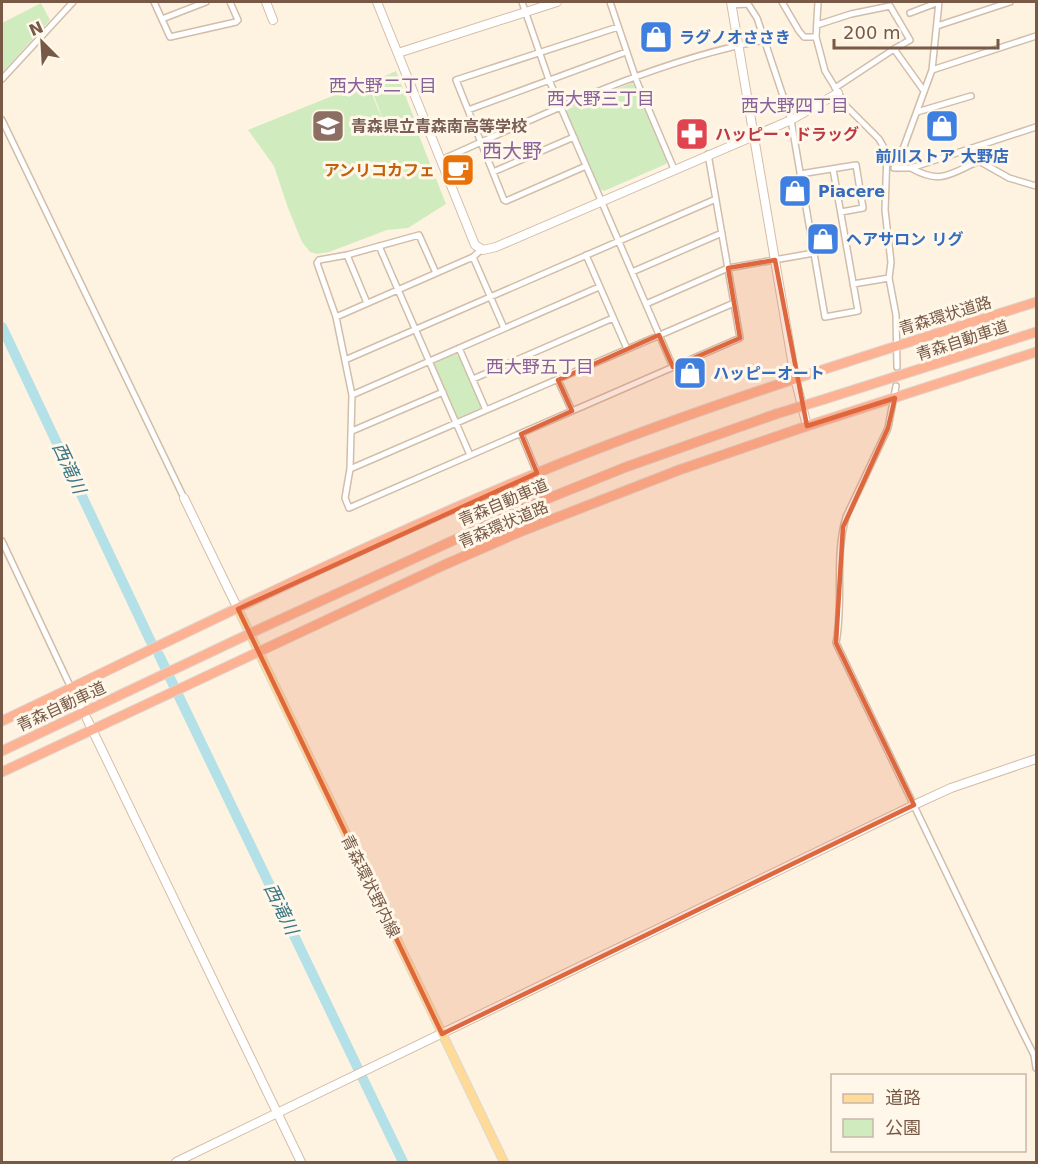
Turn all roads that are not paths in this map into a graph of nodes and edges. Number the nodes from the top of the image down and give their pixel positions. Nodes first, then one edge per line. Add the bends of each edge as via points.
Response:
1 (73, 2) edge
2 (154, 2) edge
3 (206, 2) edge
4 (230, 2) edge
5 (266, 2) edge
6 (377, 2) edge
7 (522, 2) edge
8 (557, 2) edge
9 (610, 2) edge
10 (782, 2) edge
11 (818, 2) edge
12 (939, 2) edge
13 (1010, 2) edge
14 (731, 3) edge
15 (525, 12) junction
16 (910, 13) dead end
17 (162, 20) junction
18 (273, 20) dead end
19 (817, 25) junction
20 (937, 26) junction
21 (618, 27) junction
22 (1036, 36) edge
23 (816, 37) junction
24 (765, 40) junction
25 (738, 45) junction
26 (894, 49) junction
27 (626, 52) junction
28 (398, 53) junction
29 (538, 53) junction
30 (932, 70) junction
31 (635, 78) junction
32 (2, 79) edge
33 (549, 80) junction
34 (837, 91) junction
35 (924, 92) junction
36 (971, 96) dead end
37 (560, 108) junction
38 (468, 110) junction
39 (917, 112) junction
40 (2, 120) edge
41 (791, 120) junction
42 (1036, 127) edge
43 (753, 135) junction
44 (573, 137) junction
45 (481, 142) junction
46 (708, 154) junction
47 (441, 160) junction
48 (586, 166) junction
49 (887, 168) junction
50 (896, 168) junction
51 (911, 168) junction
52 (674, 169) junction
53 (833, 169) junction
54 (493, 172) junction
55 (800, 174) junction
56 (1036, 186) edge
57 (716, 199) junction
58 (601, 201) junction
59 (841, 212) junction
60 (722, 233) junction
61 (618, 241) junction
62 (379, 246) junction
63 (481, 249) junction
64 (814, 253) junction
65 (347, 255) junction
66 (586, 255) junction
67 (473, 257) junction
68 (775, 260) junction
69 (728, 268) junction
70 (632, 272) junction
71 (436, 273) junction
72 (889, 278) junction
73 (853, 284) junction
74 (599, 287) junction
75 (398, 290) junction
76 (491, 297) junction
77 (1036, 302) edge
78 (367, 303) junction
79 (734, 303) junction
80 (646, 304) junction
81 (336, 316) junction
82 (613, 318) junction
83 (504, 328) junction
84 (415, 329) junction
85 (1036, 332) edge
86 (659, 335) junction
87 (898, 345) junction
88 (459, 348) junction
89 (627, 349) junction
90 (1036, 352) edge
91 (345, 360) junction
92 (429, 361) junction
93 (673, 367) junction
94 (897, 367) dead end
95 (795, 378) junction
96 (473, 379) junction
97 (558, 380) junction
98 (896, 386) dead end
99 (443, 392) junction
100 (352, 396) junction
101 (895, 398) junction
102 (486, 410) junction
103 (572, 411) junction
104 (456, 423) junction
105 (807, 426) junction
106 (352, 431) junction
107 (520, 434) junction
108 (470, 455) junction
109 (350, 469) junction
110 (537, 473) junction
111 (184, 498) joint
112 (2, 541) edge
113 (238, 609) junction
114 (258, 652) junction
115 (71, 688) junction
116 (80, 705) dead end
117 (87, 719) dead end
118 (2, 721) edge
119 (92, 729) junction
120 (2, 751) edge
121 (1036, 759) edge
122 (2, 772) edge
123 (914, 805) junction
124 (442, 1034) junction
125 (1036, 1068) edge
126 (278, 1113) junction
127 (177, 1162) edge
128 (301, 1162) edge
129 (504, 1162) edge

1 - 32 street
2 - 17 street
3 - 17 street
4 - 17 street via 237,20 228,24 170,37
5 - 18 street
6 - 28 street
7 - 15 street
8 - 15 street
9 - 21 street
10 - 23 street via 804,37
11 - 19 street
12 - 16 street
12 - 20 street
13 - 20 street
14 - 24 street via 748,4
14 - 25 street
15 - 28 street
15 - 29 street
19 - 23 street
19 - 26 street via 890,6 910,40
20 - 30 street
21 - 27 street
21 - 29 street
22 - 30 street
23 - 34 street via 825,71
24 - 25 street
24 - 41 street
25 - 31 street
25 - 43 street
26 - 34 street
26 - 35 street
27 - 31 street
27 - 33 street
28 - 47 street
29 - 33 street
29 - 38 street via 456,80
30 - 35 street
31 - 37 street
31 - 52 street
33 - 37 street
33 - 38 street
34 - 41 street
34 - 49 street via 847,107 879,139 887,153
35 - 39 street
36 - 39 street
37 - 44 street
37 - 45 street
38 - 45 street
39 - 50 street
40 - 111 street
41 - 43 street
41 - 55 street
42 - 51 street
43 - 46 street
43 - 68 street
44 - 48 street
44 - 54 street
45 - 47 street
45 - 54 street
46 - 52 street
46 - 57 street
47 - 63 street via 475,245
48 - 54 street via 506,201
48 - 58 street
49 - 50 street
49 - 72 street
50 - 51 street
51 - 56 street via 940,178 979,162 1009,178
52 - 58 street
53 - 55 street
53 - 59 street
53 - 59 street via 856,165 863,208
55 - 64 street
57 - 60 street
57 - 61 street
58 - 61 street
58 - 63 street via 496,247
59 - 73 street
60 - 69 street
60 - 70 street
61 - 66 street
61 - 70 street
62 - 65 street
62 - 71 street via 419,235
62 - 75 street
63 - 67 street
64 - 68 street
64 - 73 street via 825,317 858,311
65 - 78 street
65 - 81 street via 317,263
66 - 74 street
66 - 76 street
67 - 71 street
67 - 76 street
68 - 69 street
68 - 95 street
69 - 79 street
69 - 80 street
70 - 80 street
71 - 75 street
72 - 73 street
72 - 87 street
74 - 82 street
74 - 83 street
75 - 78 street
75 - 84 street
76 - 83 street
76 - 84 street
77 - 87 highway, 青森環状道路
78 - 81 street
79 - 86 street
79 - 93 street via 740,338
80 - 86 street
81 - 91 street
82 - 89 street
82 - 96 street
83 - 88 street
84 - 91 street
84 - 92 street
85 - 120 highway, 青森自動車道, bridge via 776,414 522,509
86 - 89 street
86 - 93 street
87 - 94 street
87 - 95 highway, 青森環状道路
88 - 92 street
88 - 96 street
89 - 97 street
90 - 101 highway, 青森環状道路
91 - 100 street
92 - 99 street
92 - 100 street
93 - 103 street
95 - 105 street
95 - 110 highway, 青森環状道路
96 - 102 street
97 - 102 street
97 - 103 street
98 - 101 street
99 - 104 street
99 - 106 street
100 - 106 street
101 - 105 highway, 青森環状道路
101 - 123 street via 884,440 843,527 836,643
102 - 104 street
103 - 107 street
104 - 108 street
104 - 109 street
105 - 114 highway, 青森環状道路 via 522,531
106 - 109 street
107 - 108 street
107 - 110 street
108 - 109 street via 349,508 345,498
110 - 113 highway, 青森環状道路
111 - 113 street
112 - 115 street
113 - 114 main road, 青森環状野内線
113 - 115 highway, 青森環状道路
114 - 119 highway, 青森環状道路
114 - 124 main road, 青森環状野内線
115 - 116 street
115 - 118 highway, 青森環状道路
117 - 119 street
119 - 122 highway, 青森環状道路
119 - 126 street
121 - 123 street
123 - 124 street
123 - 125 street via 1026,1037
124 - 126 street
124 - 129 main road, 青森環状野内線
126 - 127 street
126 - 128 street

